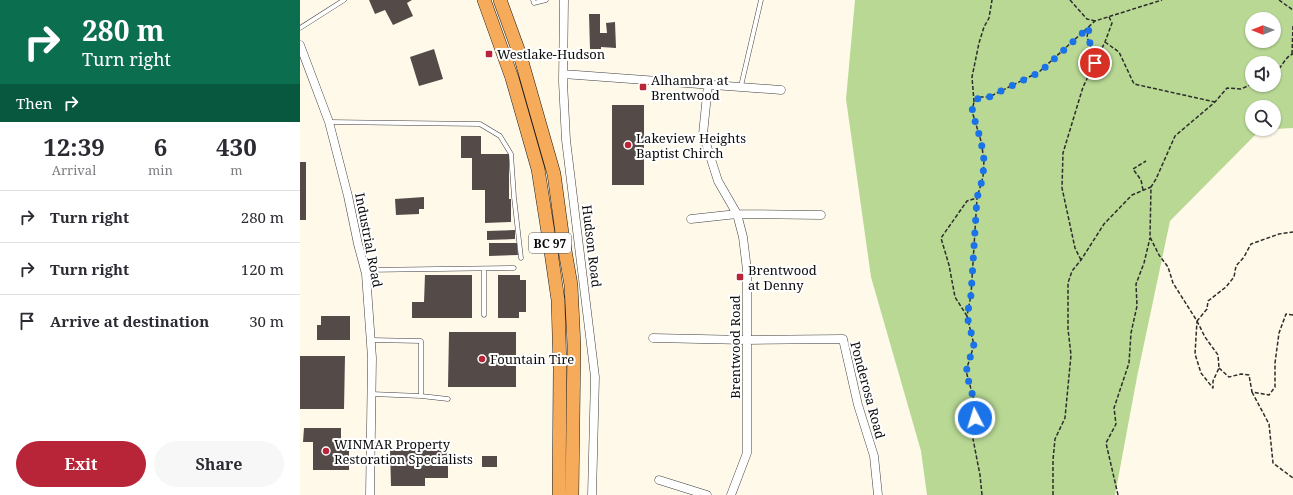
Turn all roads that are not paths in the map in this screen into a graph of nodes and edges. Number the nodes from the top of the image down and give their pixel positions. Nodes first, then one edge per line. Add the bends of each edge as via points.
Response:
1 (344, 0) edge
2 (484, 0) edge
3 (500, 0) edge
4 (532, 0) edge
5 (546, 0) edge
6 (564, 0) edge
7 (761, 0) edge
8 (300, 28) edge
9 (300, 45) edge
10 (563, 74) junction
11 (708, 85) junction
12 (741, 86) junction
13 (781, 90) dead end
14 (329, 122) junction
15 (737, 214) junction
16 (820, 216) dead end
17 (691, 219) dead end
18 (522, 258) dead end
19 (514, 268) dead end
20 (484, 269) junction
21 (365, 270) junction
22 (484, 315) dead end
23 (653, 338) dead end
24 (370, 340) junction
25 (746, 340) junction
26 (372, 394) junction
27 (421, 396) junction
28 (448, 399) dead end
29 (659, 480) dead end
30 (370, 495) edge
31 (559, 495) edge
32 (572, 495) edge
33 (592, 495) edge
34 (707, 495) edge
35 (732, 495) edge
36 (878, 495) edge

1 - 8 lane
2 - 31 highway, BC 97 via 512,78 538,169 550,245 558,300
3 - 32 highway, BC 97 via 520,54 554,174 571,285 574,346
4 - 5 lane via 534,3
6 - 10 street, Hudson Road
7 - 12 lane
9 - 14 street, Industrial Road
10 - 11 street
10 - 33 street, Hudson Road via 566,140 595,377
11 - 12 street
11 - 15 street, Brentwood Road via 703,134 718,181
12 - 13 street
14 - 18 lane via 480,124 500,136 511,154
14 - 21 street, Industrial Road
15 - 16 street
15 - 17 street
15 - 25 street, Brentwood Road via 747,270
19 - 20 lane
20 - 21 lane
20 - 22 lane
21 - 24 street, Industrial Road
23 - 25 street
24 - 26 street, Industrial Road
24 - 27 lane via 421,341
25 - 35 street, Brentwood Road via 747,453
25 - 36 street, Ponderosa Road via 843,339 858,405 874,456
26 - 27 lane
26 - 30 street, Industrial Road
27 - 28 lane
29 - 34 street

